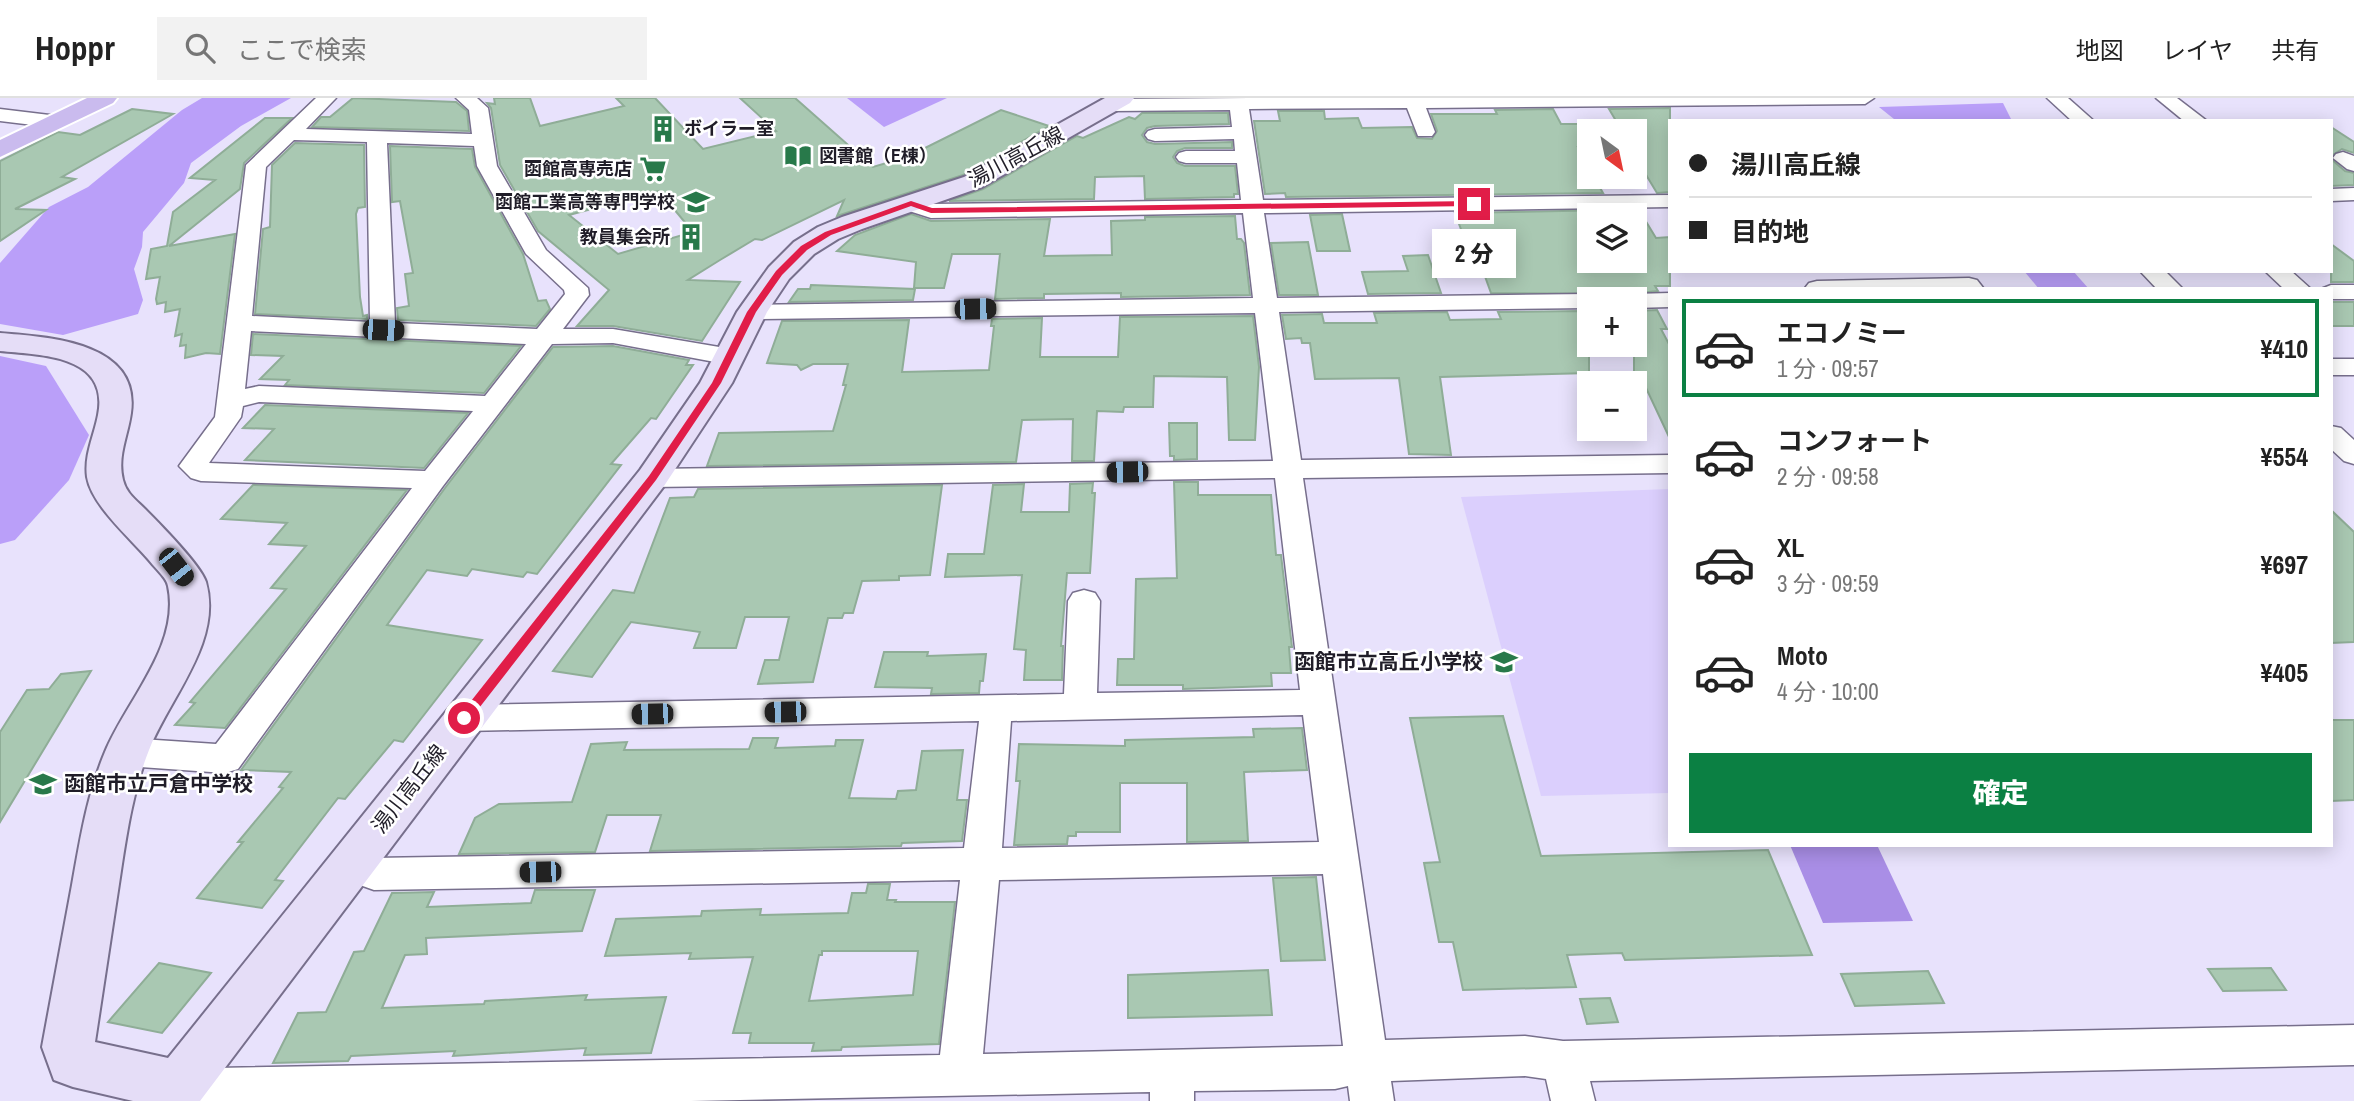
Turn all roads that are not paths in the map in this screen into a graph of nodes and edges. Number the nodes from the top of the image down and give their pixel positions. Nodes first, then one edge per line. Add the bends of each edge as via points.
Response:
1 (105, 98) edge
2 (327, 98) edge
3 (466, 98) edge
4 (1769, 98) edge
5 (1865, 98) edge
6 (2056, 98) edge
7 (2165, 98) edge
8 (1551, 99) edge
9 (1650, 99) edge
10 (1738, 99) edge
11 (1788, 99) edge
12 (1375, 100) edge
13 (1682, 100) junction
14 (1309, 101) edge
15 (1116, 102) edge
16 (1414, 102) junction
17 (0, 115) edge
18 (1695, 119) edge
19 (1755, 119) edge
20 (1806, 119) edge
21 (2082, 119) edge
22 (2194, 119) edge
23 (58, 122) junction
24 (1242, 131) junction
25 (1425, 132) dead end
26 (290, 134) junction
27 (1155, 135) dead end
28 (377, 136) junction
29 (484, 140) junction
30 (0, 150) edge
31 (1185, 157) dead end
32 (2354, 194) edge
33 (2333, 195) edge
34 (1668, 201) edge
35 (911, 204) junction
36 (1252, 206) junction
37 (1806, 273) edge
38 (2153, 273) edge
39 (2279, 273) edge
40 (1816, 287) edge
41 (1868, 287) edge
42 (1970, 287) edge
43 (2169, 287) edge
44 (2296, 287) edge
45 (2333, 292) edge
46 (2354, 292) edge
47 (1647, 300) edge
48 (1668, 300) edge
49 (1577, 301) edge
50 (1266, 305) junction
51 (752, 312) junction
52 (239, 323) junction
53 (383, 330) junction
54 (546, 337) junction
55 (0, 342) edge
56 (731, 357) junction
57 (2333, 367) edge
58 (2354, 367) edge
59 (232, 401) junction
60 (493, 404) junction
61 (2333, 436) edge
62 (2333, 454) edge
63 (2354, 455) edge
64 (1668, 464) edge
65 (1287, 469) junction
66 (652, 478) junction
67 (433, 481) junction
68 (1084, 601) dead end
69 (1318, 702) junction
70 (1080, 706) junction
71 (464, 718) junction
72 (995, 724) dead end
73 (127, 752) junction
74 (1341, 858) junction
75 (981, 865) junction
76 (374, 874) dead end
77 (2354, 1045) edge
78 (960, 1074) junction
79 (1369, 1081) edge
80 (1568, 1081) edge
81 (1172, 1086) edge
82 (173, 1093) edge

1 - 23 main road
2 - 26 street
3 - 29 street via 478,108
4 - 10 street
4 - 11 street
5 - 11 street
6 - 21 street
7 - 22 street
8 - 9 street
8 - 16 street
9 - 13 street
10 - 13 street
10 - 19 street
11 - 20 street
12 - 14 street
12 - 16 street
13 - 18 street
14 - 24 street
15 - 24 street
15 - 35 street, 湯川高丘線 via 973,182
16 - 25 street
17 - 23 street
23 - 30 main road
24 - 27 street
24 - 31 street
24 - 36 street
26 - 28 street
26 - 52 street via 256,165
28 - 29 street
28 - 53 street
29 - 54 street via 487,166 537,254 576,288 578,295
32 - 33 street
34 - 36 street
35 - 36 street via 931,211 1151,217
35 - 51 street, 湯川高丘線 via 840,228 804,248 779,273
36 - 50 street
37 - 40 street
38 - 43 street
39 - 44 street
41 - 42 street
45 - 46 street
47 - 48 street
49 - 50 street
50 - 51 street
50 - 65 street
51 - 56 street, 湯川高丘線
52 - 53 street
52 - 59 street
53 - 54 street
54 - 56 street via 612,336
54 - 60 street
55 - 73 street via 65,351 107,373 117,401 103,455 110,493 187,581 186,634
56 - 66 street, 湯川高丘線
57 - 58 street
59 - 60 street via 259,394
59 - 67 street via 228,417 193,467 201,472
60 - 67 street
61 - 63 street
62 - 63 street
64 - 65 street
65 - 66 street
65 - 69 street
66 - 71 street, 湯川高丘線
67 - 73 street via 225,759
68 - 70 street
69 - 70 street
69 - 74 street
70 - 71 street
71 - 82 street, 湯川高丘線
72 - 75 street
73 - 82 street via 115,783 101,849 68,1047 72,1062
74 - 75 street
74 - 79 street
75 - 76 street
75 - 78 street
77 - 80 street
78 - 81 street
78 - 82 street
79 - 80 street via 1525,1056
79 - 81 street via 1335,1068

